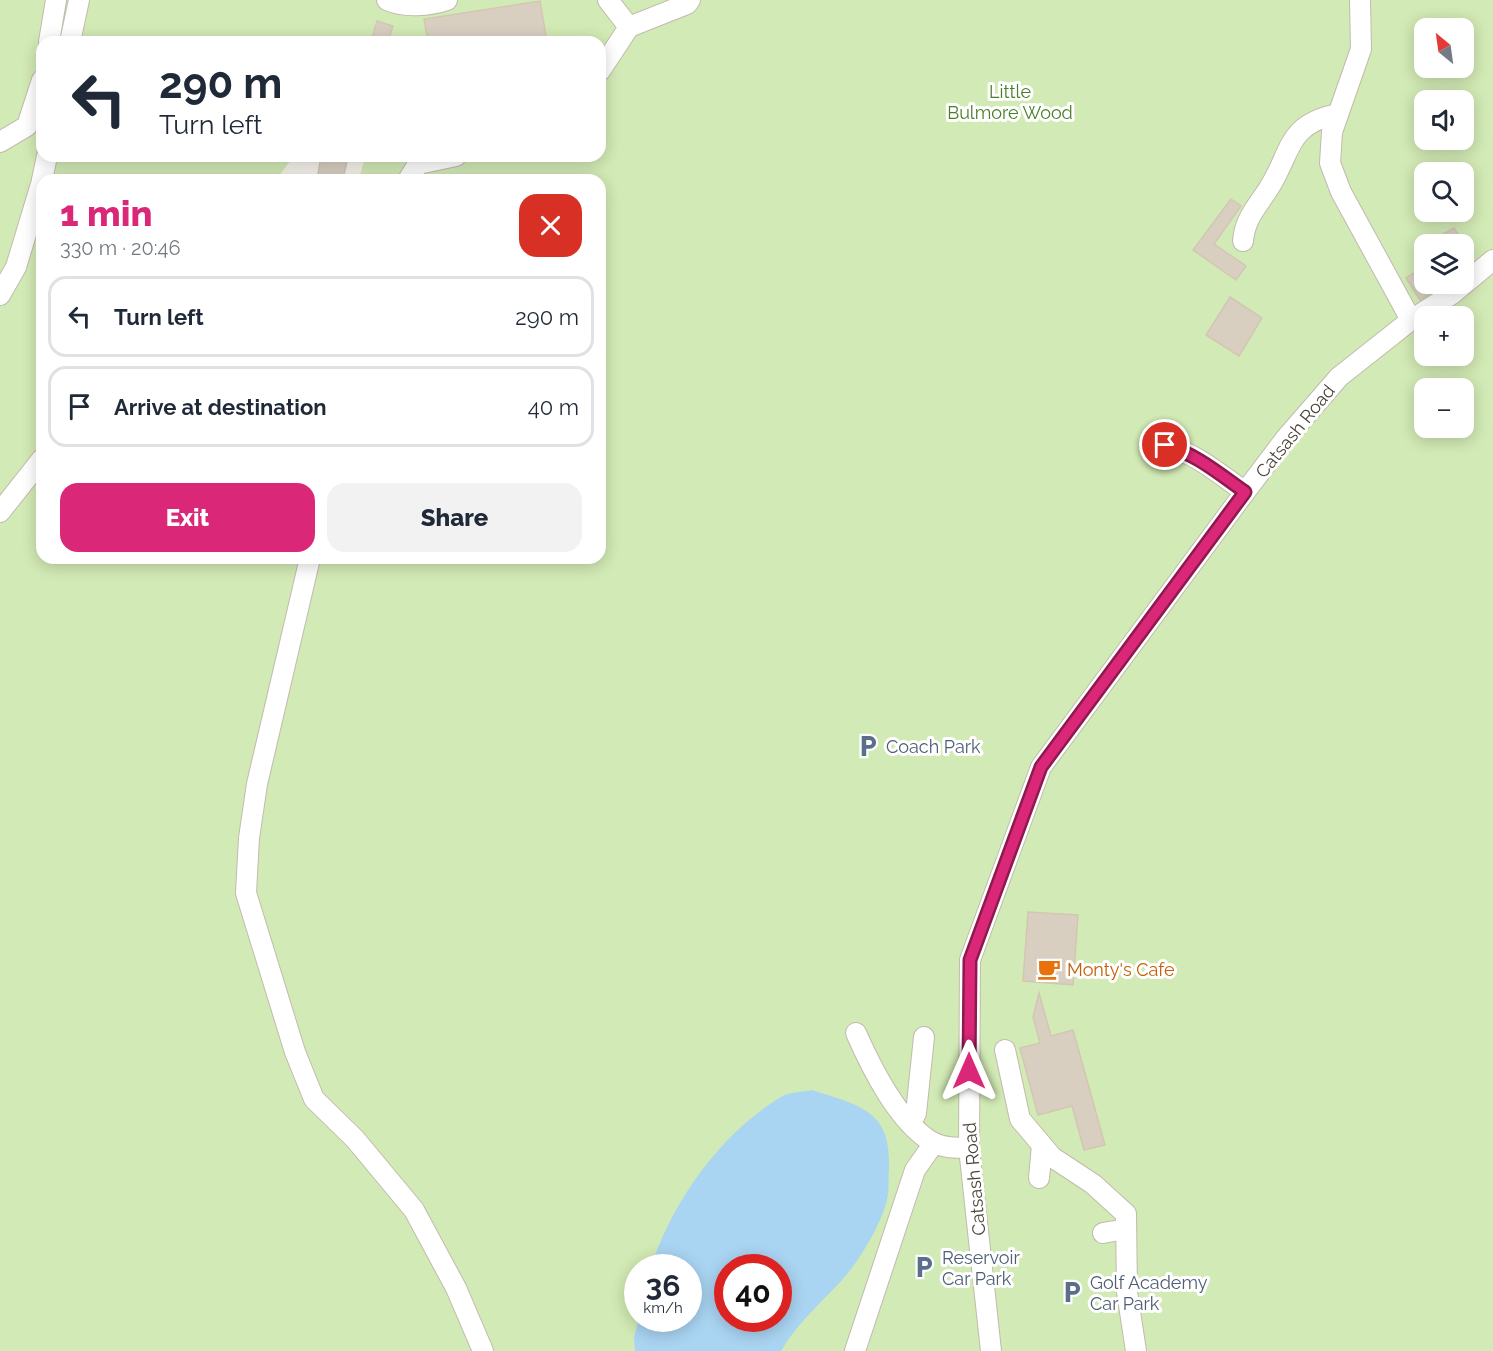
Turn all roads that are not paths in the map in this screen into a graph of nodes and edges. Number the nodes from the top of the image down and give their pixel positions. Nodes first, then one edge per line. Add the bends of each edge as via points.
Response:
1 (56, 0) edge
2 (79, 0) edge
3 (387, 0) edge
4 (447, 0) edge
5 (608, 0) edge
6 (690, 0) edge
7 (1360, 0) edge
8 (628, 27) junction
9 (50, 36) edge
10 (71, 36) edge
11 (606, 62) edge
12 (36, 98) edge
13 (1338, 114) junction
14 (0, 142) edge
15 (428, 162) edge
16 (412, 174) edge
17 (36, 201) edge
18 (1243, 241) dead end
19 (1493, 260) edge
20 (0, 295) edge
21 (1412, 320) junction
22 (1165, 445) dead end
23 (36, 467) edge
24 (1245, 492) junction
25 (0, 512) edge
26 (309, 564) edge
27 (856, 1033) dead end
28 (924, 1037) dead end
29 (1005, 1050) dead end
30 (911, 1123) junction
31 (934, 1143) junction
32 (1042, 1145) junction
33 (969, 1148) junction
34 (1040, 1178) dead end
35 (1126, 1229) junction
36 (1103, 1233) dead end
37 (483, 1351) edge
38 (855, 1351) edge
39 (992, 1351) edge
40 (1136, 1351) edge

1 - 9 street
2 - 10 street
3 - 4 street via 432,5
5 - 8 street
6 - 8 street
7 - 13 street via 1361,49
8 - 11 street
12 - 14 street via 27,126
13 - 18 street via 1320,117 1290,143 1244,226
13 - 21 street via 1332,132 1330,163 1341,192
15 - 16 street via 418,164
17 - 20 street via 16,267
19 - 21 street, Catsash Road
21 - 24 street, Catsash Road via 1338,377
22 - 24 street via 1201,459
23 - 25 street
24 - 33 street, Catsash Road via 1041,767 970,960
26 - 37 street via 257,784 246,893 295,1052 314,1099 355,1139 414,1210 456,1288
27 - 30 street via 873,1071
28 - 30 street via 916,1113
29 - 32 street via 1020,1119
30 - 31 street
31 - 33 street
31 - 38 street via 915,1170
32 - 34 street
32 - 35 street via 1126,1214
33 - 39 street, Catsash Road
35 - 36 street
35 - 40 street via 1127,1292

